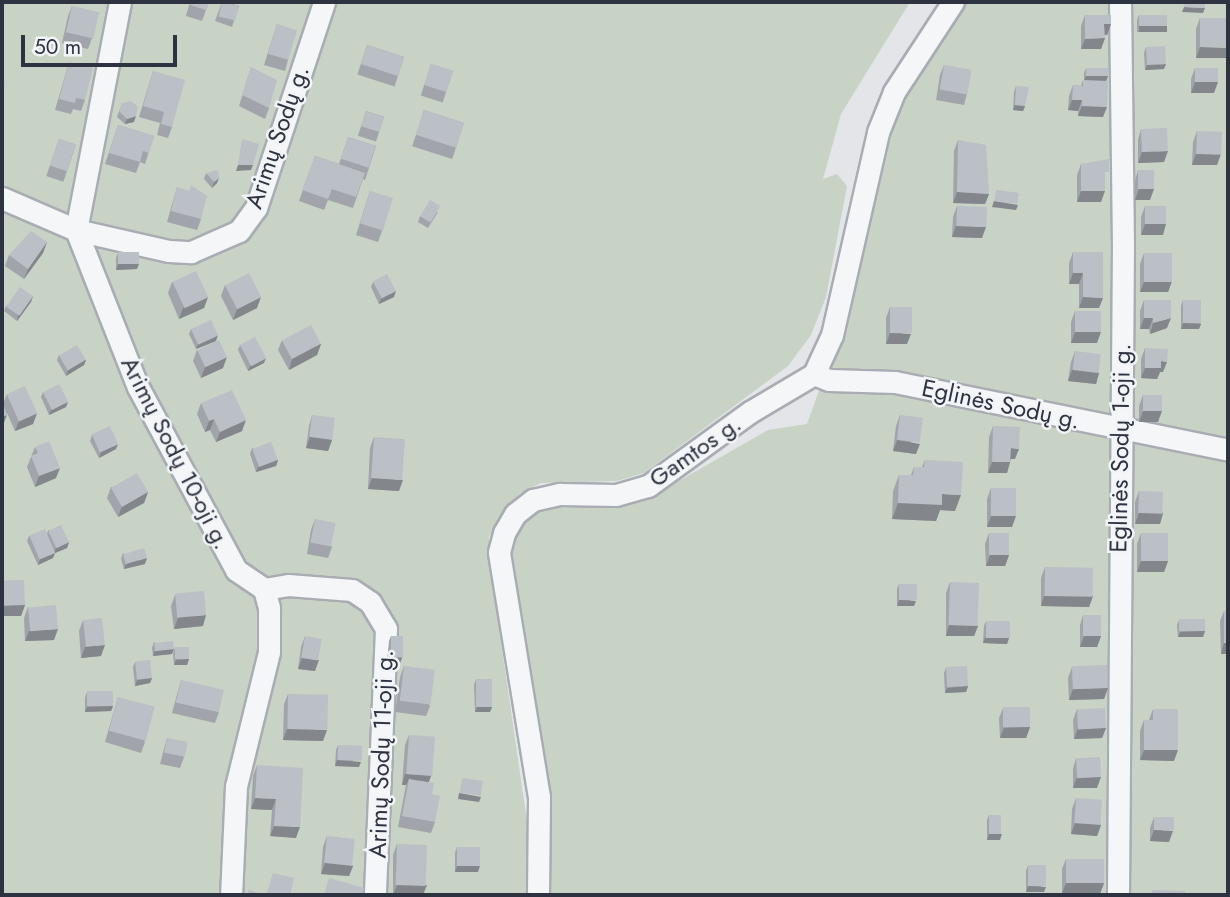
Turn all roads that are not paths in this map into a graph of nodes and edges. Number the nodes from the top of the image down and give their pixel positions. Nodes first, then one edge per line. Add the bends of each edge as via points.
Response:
1 (120, 2) edge
2 (324, 2) edge
3 (953, 2) edge
4 (1120, 2) edge
5 (2, 198) edge
6 (76, 230) junction
7 (814, 374) junction
8 (1119, 428) junction
9 (1228, 450) edge
10 (264, 589) junction
11 (231, 895) edge
12 (374, 895) edge
13 (538, 895) edge
14 (1118, 895) edge

1 - 6 street
2 - 6 street, Arimų Sodų g. via 256,208 239,231 191,252
3 - 7 street via 894,92 878,132 832,335
4 - 8 street, Eglinės Sodų 1-oji g. via 1123,246
5 - 6 street, Arimų Sodų g.
6 - 10 street, Arimų Sodų 10-oji g. via 138,387 236,570
7 - 8 street, Eglinės Sodų g. via 829,380 895,382
7 - 13 street, Gamtos g. via 750,412 648,486 616,495 560,494 533,500 515,514 504,533 499,552 538,797
8 - 9 street, Eglinės Sodų g.
8 - 14 street, Eglinės Sodų 1-oji g.
10 - 11 street via 269,652 236,786
10 - 12 street, Arimų Sodų 11-oji g. via 288,585 352,590 370,602 386,629

